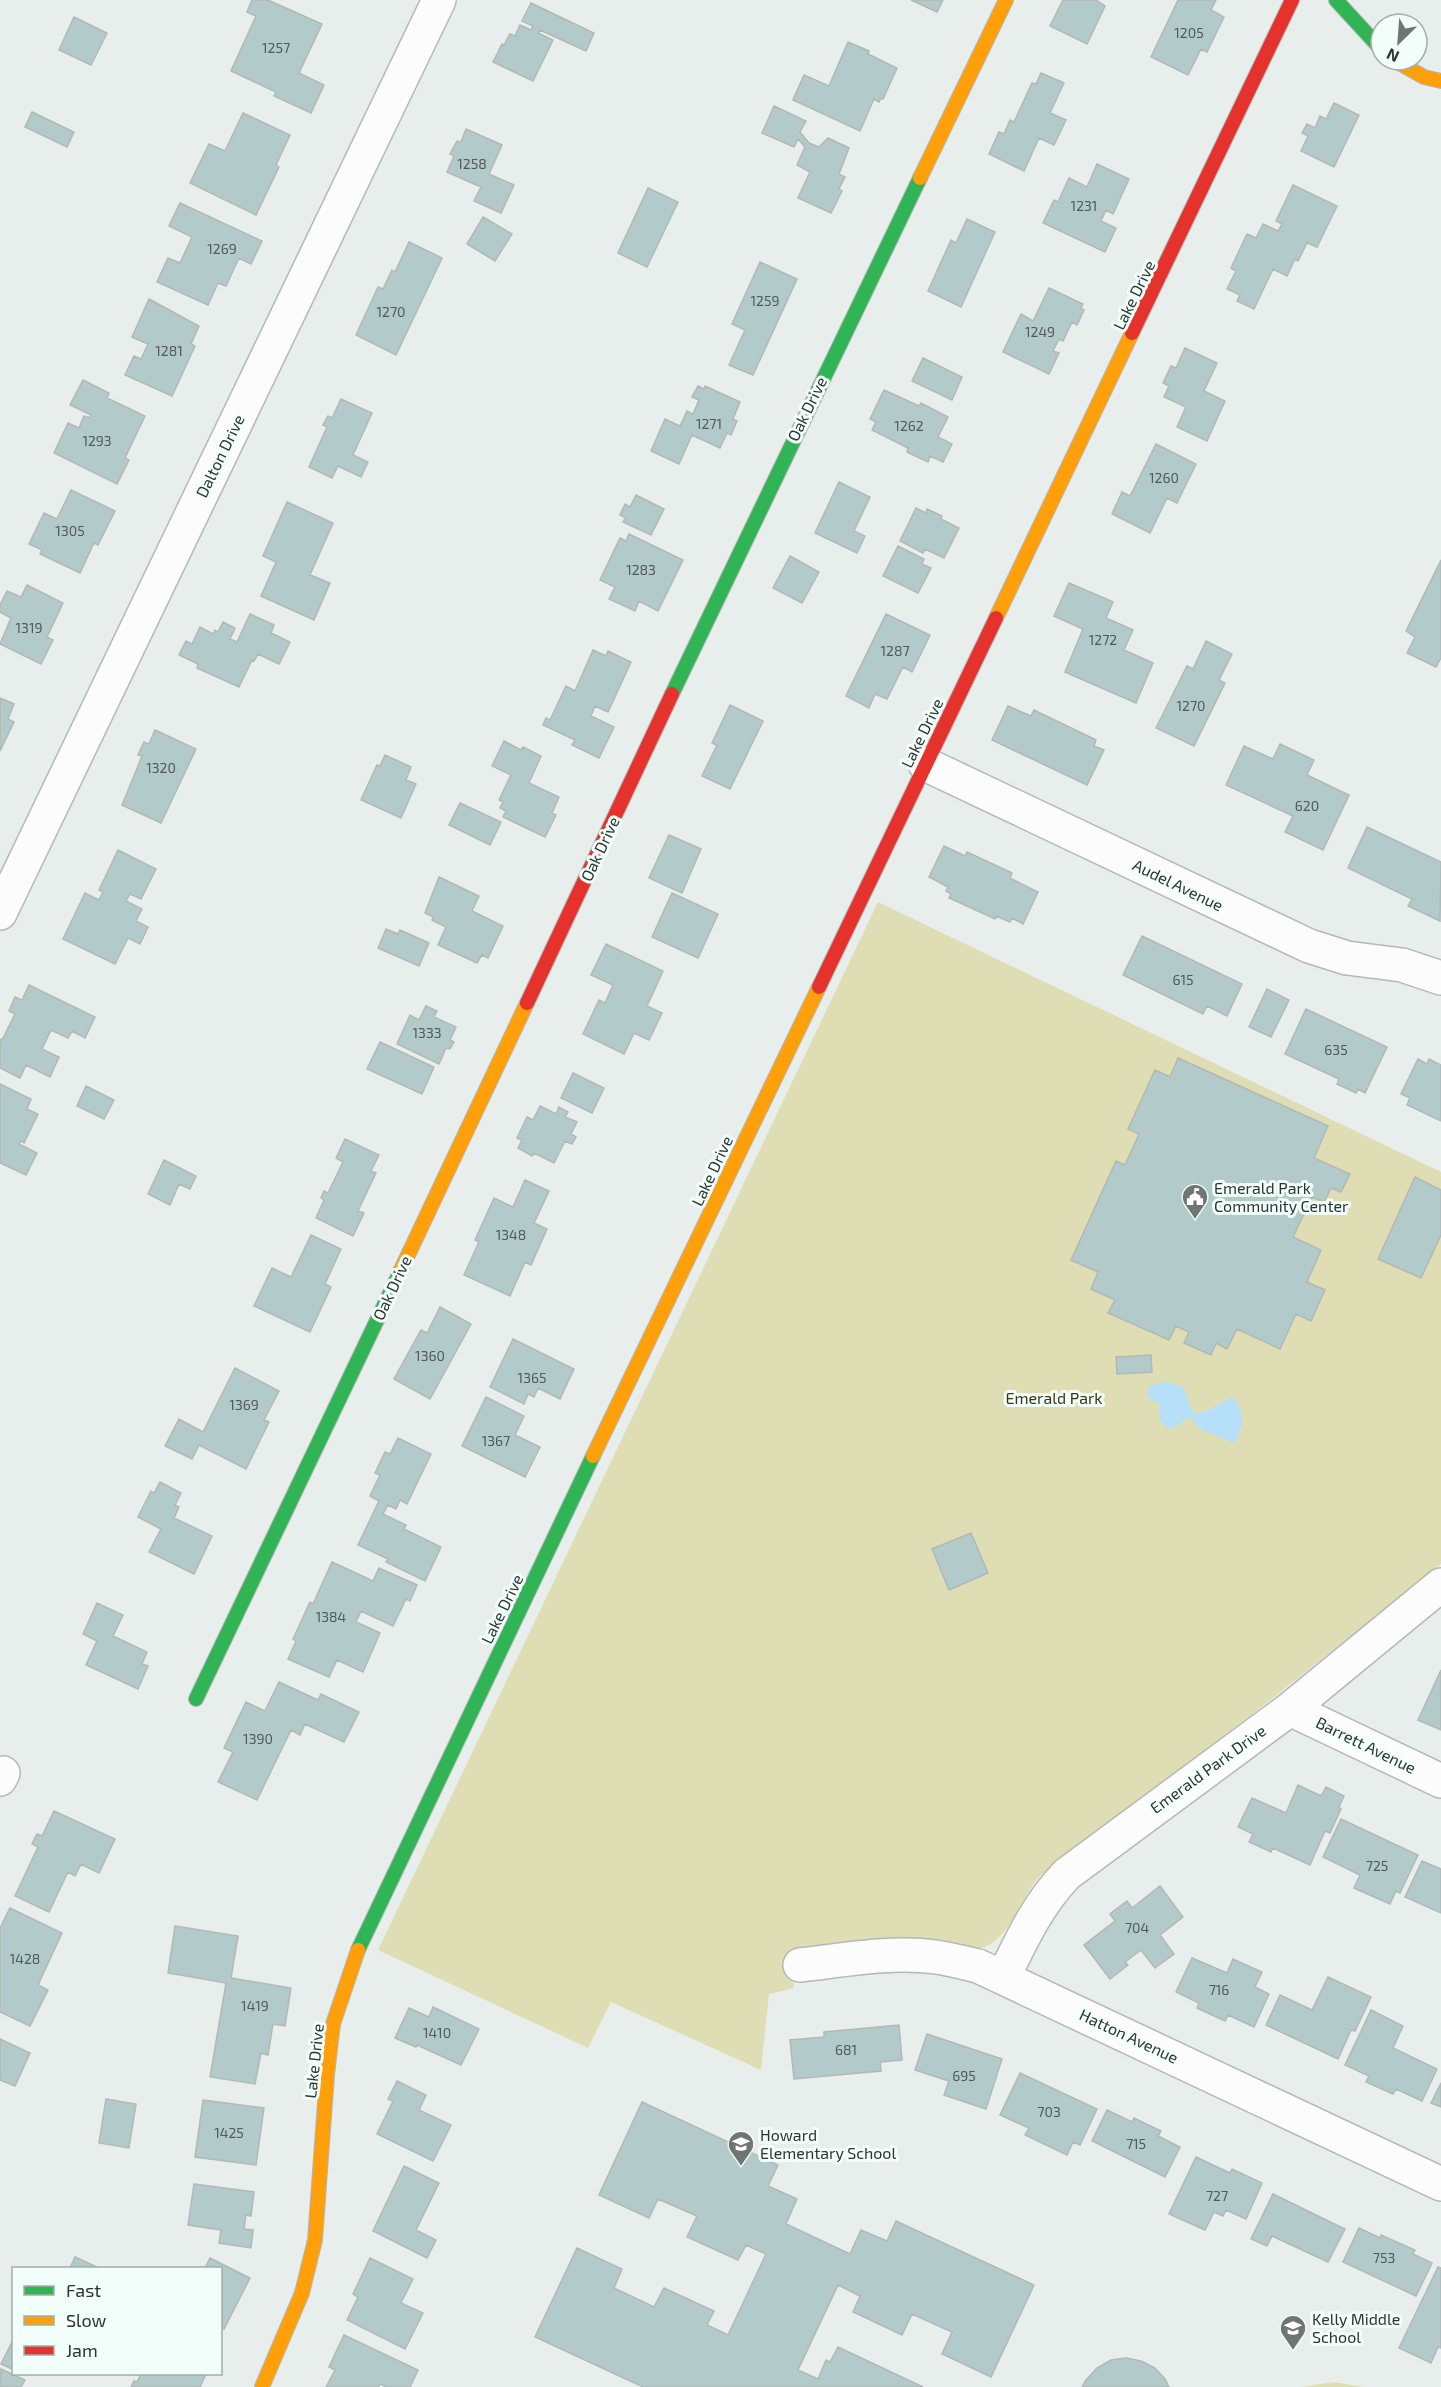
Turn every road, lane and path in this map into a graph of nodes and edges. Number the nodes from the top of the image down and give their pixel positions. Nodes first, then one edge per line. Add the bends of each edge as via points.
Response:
1 (439, 0) edge
2 (1006, 0) edge
3 (1292, 0) edge
4 (1336, 0) edge
5 (1369, 36) edge
6 (1415, 72) edge
7 (1441, 81) edge
8 (925, 764) junction
9 (0, 913) edge
10 (1441, 978) edge
11 (1441, 1585) edge
12 (196, 1699) dead end
13 (1290, 1709) junction
14 (1441, 1781) edge
15 (800, 1965) dead end
16 (1004, 1976) junction
17 (1441, 2184) edge
18 (262, 2387) edge

1 - 9 street, Dalton Drive
2 - 12 street, Oak Drive via 767,493
3 - 8 street, Lake Drive
4 - 5 street
6 - 7 street
8 - 10 street, Audel Avenue via 1309,946 1347,958 1402,965
8 - 18 street, Lake Drive via 365,1932 333,2024 315,2240 302,2293
11 - 13 street, Emerald Park Drive
13 - 14 street, Barrett Avenue
13 - 16 street, Emerald Park Drive via 1067,1874 1036,1911
15 - 16 street, Hatton Avenue via 872,1956 936,1957
16 - 17 street, Hatton Avenue

